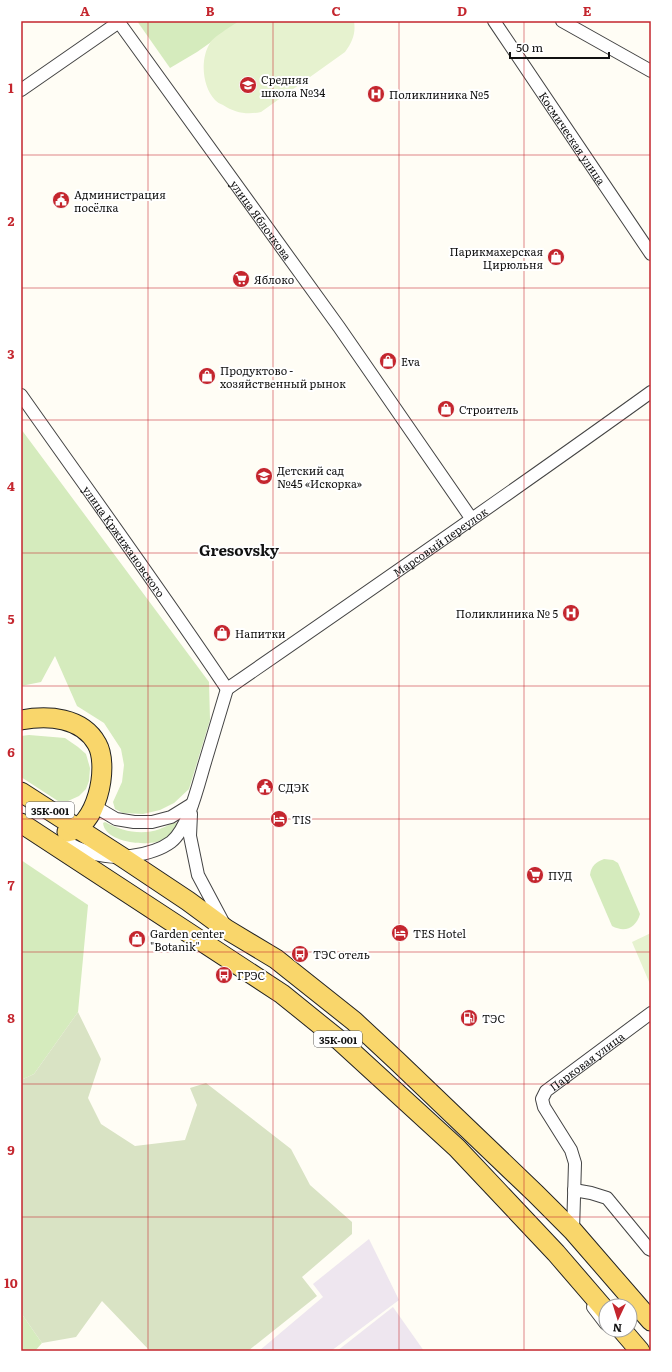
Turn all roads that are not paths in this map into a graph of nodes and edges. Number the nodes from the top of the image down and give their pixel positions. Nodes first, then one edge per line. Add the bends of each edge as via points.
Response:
1 (494, 21) edge
2 (562, 21) edge
3 (118, 22) edge
4 (651, 71) edge
5 (21, 90) edge
6 (651, 254) edge
7 (651, 392) edge
8 (21, 395) edge
9 (471, 518) junction
10 (227, 689) junction
11 (21, 720) edge
12 (21, 792) edge
13 (192, 804) junction
14 (94, 806) junction
15 (21, 815) edge
16 (30, 824) edge
17 (78, 829) junction
18 (122, 857) junction
19 (226, 929) junction
20 (651, 1013) edge
21 (574, 1190) junction
22 (573, 1232) junction
23 (651, 1250) edge
24 (556, 1253) junction
25 (598, 1303) edge
26 (598, 1313) edge
27 (651, 1321) edge
28 (617, 1338) edge
29 (629, 1338) edge
30 (628, 1351) edge
31 (640, 1351) edge

1 - 6 street, Космическая улица
2 - 4 street
3 - 5 street
3 - 9 street, улица Яблочкова via 339,327
7 - 9 street, Марсовый переулок
8 - 10 street, улица Кржижановского
9 - 10 street, Марсовый переулок
10 - 13 street
11 - 14 main road via 52,718 74,723 86,730 98,745 102,758 100,790
12 - 17 main road, 35К-001
13 - 14 street via 171,817 152,822 116,819
13 - 18 street via 181,830 172,842 144,854
13 - 19 street via 190,836 198,875
14 - 17 main road
15 - 16 main road
16 - 17 main road via 63,833
16 - 18 street via 89,853
16 - 24 main road, 35К-001 via 282,994 333,1035 457,1148
17 - 18 main road, 35К-001
18 - 19 main road, 35К-001
19 - 22 main road, 35К-001 via 276,959 354,1021
20 - 21 street, Парковая улица via 546,1091 542,1099 544,1107 571,1150 575,1163
21 - 22 street, Парковая улица
21 - 23 street via 607,1198
22 - 27 main road, 35К-001
24 - 25 main road, 35К-001
24 - 26 street
28 - 30 street
29 - 31 main road

